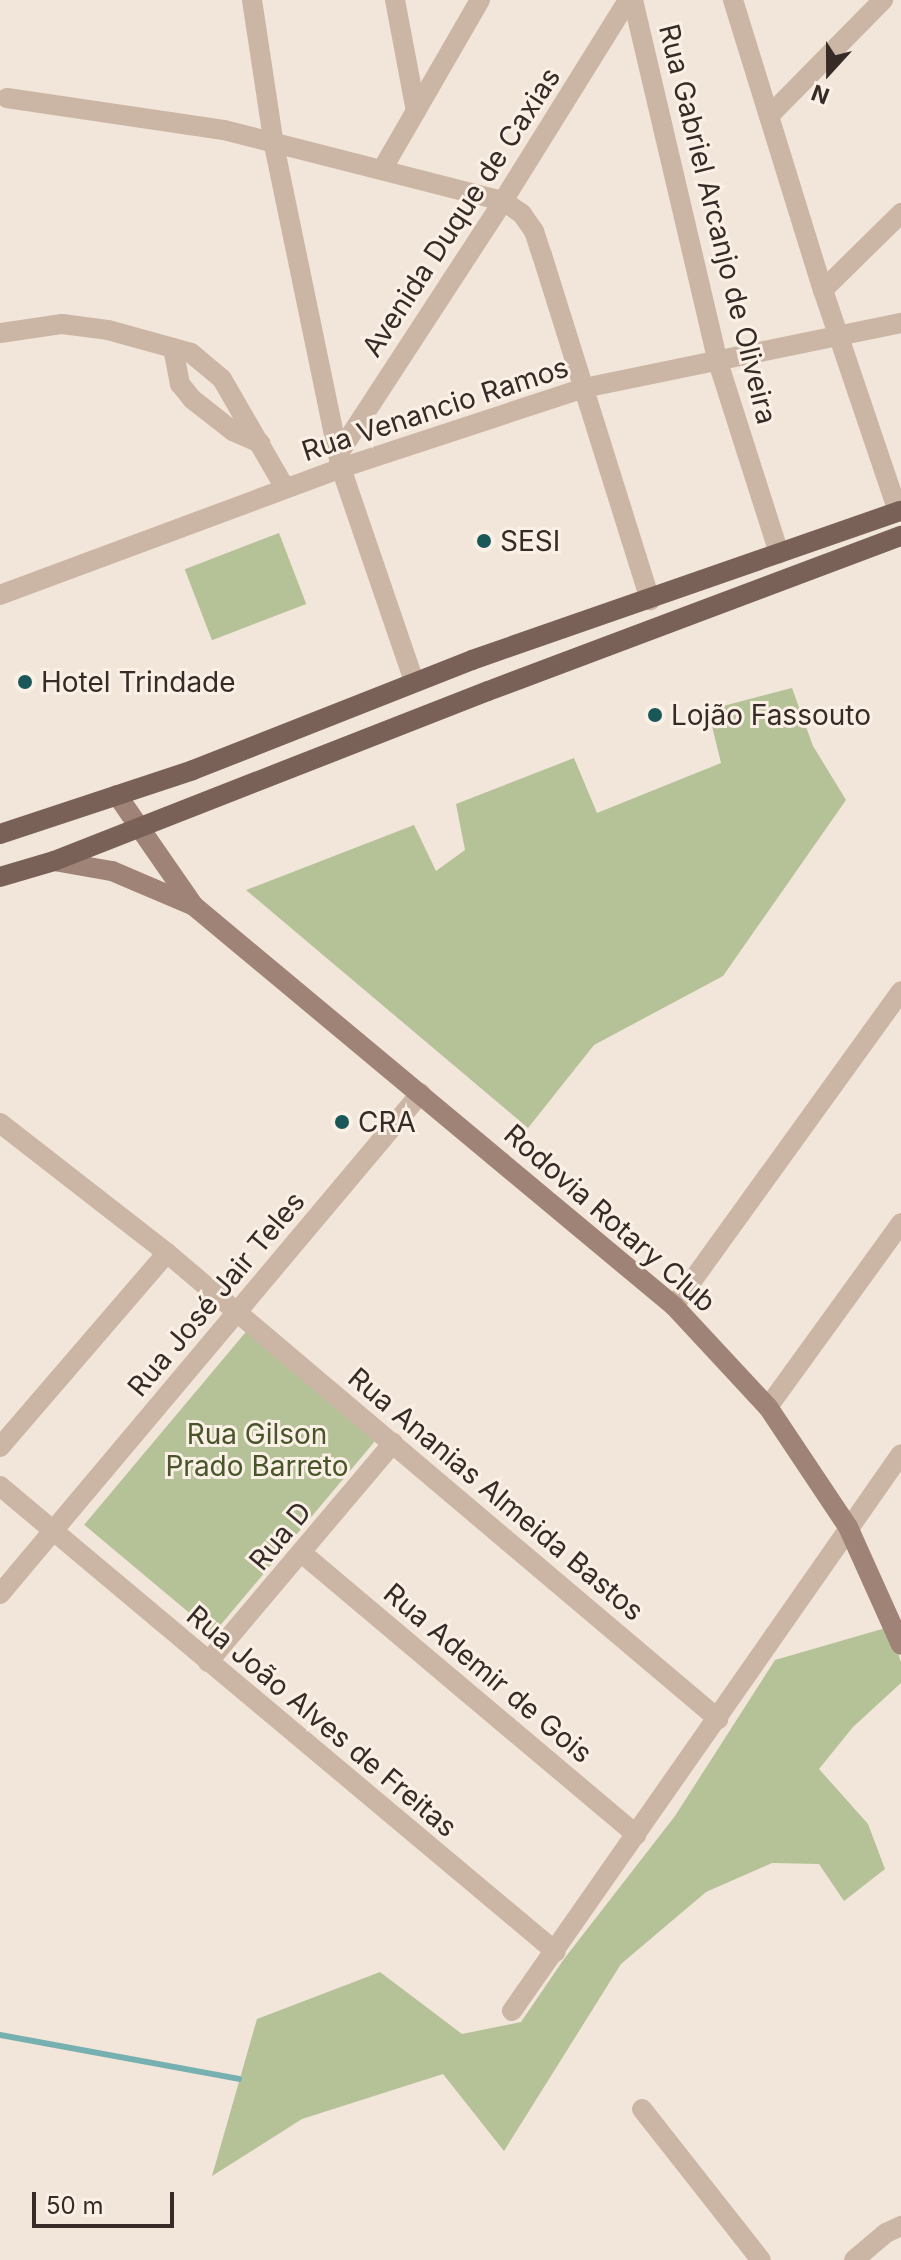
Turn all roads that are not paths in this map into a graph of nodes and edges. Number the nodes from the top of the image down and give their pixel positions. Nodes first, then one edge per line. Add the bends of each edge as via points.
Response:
1 (252, 0) edge
2 (395, 0) edge
3 (480, 0) edge
4 (631, 0) edge
5 (733, 0) edge
6 (883, 0) edge
7 (7, 98) dead end
8 (416, 111) junction
9 (769, 116) junction
10 (274, 145) junction
11 (383, 168) junction
12 (503, 201) junction
13 (901, 213) edge
14 (823, 290) junction
15 (901, 323) edge
16 (0, 333) edge
17 (839, 336) junction
18 (173, 348) junction
19 (718, 362) junction
20 (584, 388) junction
21 (260, 443) junction
22 (340, 460) junction
23 (285, 488) junction
24 (900, 511) edge
25 (901, 536) edge
26 (779, 553) junction
27 (0, 595) edge
28 (650, 600) junction
29 (472, 660) junction
30 (414, 681) junction
31 (488, 691) junction
32 (117, 795) junction
33 (139, 827) junction
34 (0, 834) edge
35 (54, 861) junction
36 (0, 877) edge
37 (194, 906) junction
38 (901, 991) edge
39 (421, 1093) junction
40 (0, 1123) edge
41 (901, 1223) edge
42 (167, 1253) junction
43 (674, 1306) junction
44 (237, 1312) junction
45 (768, 1407) junction
46 (393, 1443) junction
47 (0, 1447) edge
48 (901, 1454) edge
49 (0, 1486) edge
50 (848, 1527) junction
51 (54, 1531) junction
52 (303, 1554) junction
53 (0, 1594) edge
54 (901, 1645) edge
55 (208, 1662) junction
56 (718, 1719) junction
57 (637, 1835) junction
58 (556, 1952) junction
59 (512, 2011) dead end
60 (642, 2109) dead end
61 (901, 2226) edge
62 (761, 2260) edge
63 (854, 2260) edge

1 - 10 street
2 - 8 street
3 - 8 street
4 - 12 street, Avenida Duque de Caxias
4 - 19 street, Rua Gabriel Arcanjo de Oliveira
5 - 9 street
6 - 9 street
7 - 10 street via 224,130
8 - 11 street
9 - 14 street
10 - 11 street
10 - 22 street
11 - 12 street
12 - 20 street via 534,231
12 - 22 street, Avenida Duque de Caxias
13 - 14 street
14 - 17 street
15 - 17 street, Rua Venancio Ramos
16 - 18 street via 62,324
17 - 19 street, Rua Venancio Ramos
17 - 24 street
18 - 21 street via 191,353 222,379
18 - 21 street via 180,384 192,399 233,431
19 - 20 street, Rua Venancio Ramos
19 - 26 street, Rua Gabriel Arcanjo de Oliveira
20 - 22 street, Rua Venancio Ramos
20 - 28 street
21 - 23 street
22 - 23 street, Rua Venancio Ramos
22 - 30 street
23 - 27 street, Rua Venancio Ramos
24 - 26 main road
25 - 31 main road
26 - 28 main road
28 - 29 main road
29 - 30 main road
29 - 31 main road
30 - 32 main road
31 - 33 main road
32 - 33 main road
32 - 34 main road
33 - 35 main road
33 - 37 main road
35 - 36 main road
35 - 37 main road via 112,871
37 - 39 main road, Rodovia Rotary Club
38 - 43 street
39 - 43 main road, Rodovia Rotary Club
39 - 44 street, Rua José Jair Teles
40 - 42 street, Rua Ananias Almeida Bastos
41 - 45 street
42 - 44 street, Rua Ananias Almeida Bastos
42 - 47 street
43 - 45 main road, Rodovia Rotary Club
44 - 46 street, Rua Ananias Almeida Bastos
44 - 51 street, Rua José Jair Teles
45 - 50 main road, Rodovia Rotary Club
46 - 52 street, Rua D
46 - 56 street, Rua Ananias Almeida Bastos
48 - 50 street
49 - 51 street, Rua João Alves de Freitas
50 - 54 main road, Rodovia Rotary Club
50 - 56 street
51 - 53 street, Rua José Jair Teles
51 - 55 street, Rua João Alves de Freitas
52 - 55 street, Rua D
52 - 57 street, Rua Ademir de Gois
55 - 58 street, Rua João Alves de Freitas
56 - 57 street
57 - 58 street
58 - 59 street
60 - 62 street
61 - 63 street

